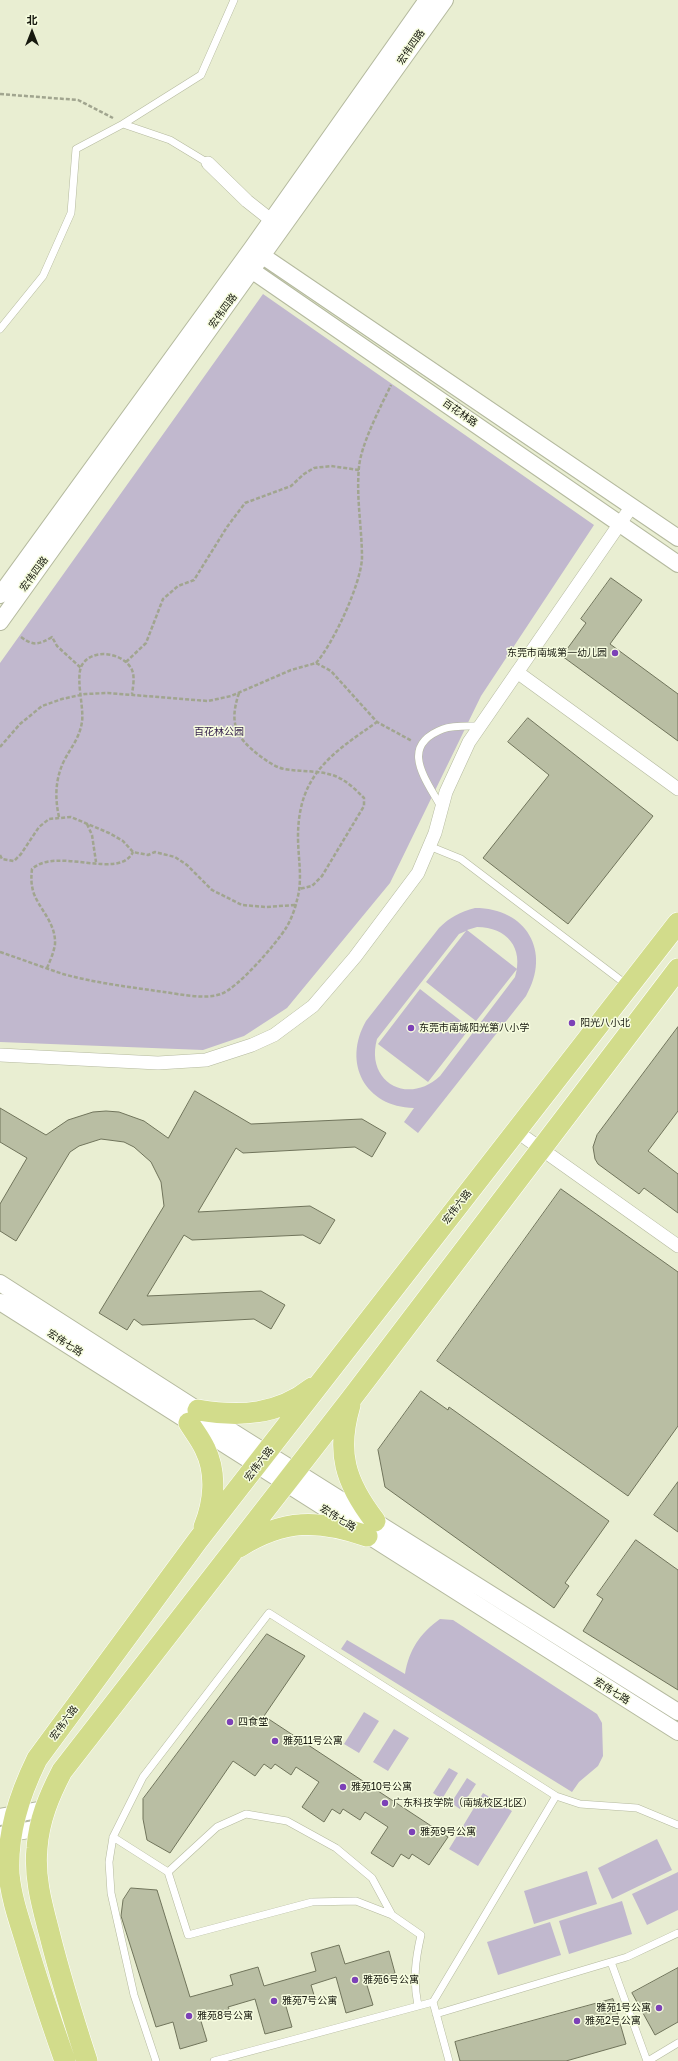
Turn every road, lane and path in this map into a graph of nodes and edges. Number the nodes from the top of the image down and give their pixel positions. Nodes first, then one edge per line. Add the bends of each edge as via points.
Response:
1 (234, 0) edge
2 (426, 0) edge
3 (445, 0) edge
4 (0, 94) edge
5 (123, 124) junction
6 (208, 163) joint
7 (272, 220) junction
8 (257, 252) junction
9 (246, 267) junction
10 (0, 329) edge
11 (400, 372) junction
12 (359, 470) junction
13 (632, 506) junction
14 (621, 524) junction
15 (678, 538) edge
16 (678, 564) edge
17 (0, 596) edge
18 (0, 622) edge
19 (21, 637) dead end
20 (126, 662) junction
21 (316, 663) junction
22 (81, 668) junction
23 (517, 672) junction
24 (239, 693) junction
25 (132, 694) junction
26 (82, 695) junction
27 (377, 722) junction
28 (480, 726) junction
29 (420, 746) junction
30 (0, 747) edge
31 (318, 772) junction
32 (678, 789) edge
33 (442, 807) junction
34 (59, 817) junction
35 (87, 824) junction
36 (429, 846) junction
37 (133, 852) junction
38 (0, 855) edge
39 (96, 862) junction
40 (299, 889) junction
41 (295, 905) junction
42 (678, 923) edge
43 (0, 952) edge
44 (47, 968) junction
45 (678, 969) edge
46 (628, 987) junction
47 (0, 1055) edge
48 (516, 1131) junction
49 (542, 1148) junction
50 (678, 1246) edge
51 (0, 1283) edge
52 (0, 1302) edge
53 (325, 1377) junction
54 (351, 1399) junction
55 (194, 1416) junction
56 (262, 1459) junction
57 (290, 1477) junction
58 (371, 1529) junction
59 (198, 1540) junction
60 (232, 1552) junction
61 (678, 1712) edge
62 (678, 1732) edge
63 (556, 1796) junction
64 (42, 1818) junction
65 (7, 1825) edge
66 (678, 1825) edge
67 (113, 1837) junction
68 (168, 1872) junction
69 (392, 1915) junction
70 (678, 1933) edge
71 (611, 1962) junction
72 (433, 2002) junction
73 (418, 2006) junction
74 (436, 2014) junction
75 (678, 2043) edge
76 (65, 2061) edge
77 (87, 2061) edge
78 (156, 2061) edge
79 (214, 2061) edge
80 (449, 2061) edge
81 (647, 2061) edge

1 - 5 lane via 201,75
2 - 7 street, 宏伟四路
3 - 8 street, 宏伟四路
4 - 5 path via 78,100
5 - 6 lane via 170,140
5 - 10 lane via 76,149 71,213 43,276
6 - 7 street via 247,201
7 - 8 street, 宏伟四路
8 - 9 street, 宏伟四路
8 - 13 street, 百花林路
9 - 11 street, 百花林路
9 - 17 street, 宏伟四路
9 - 18 street, 宏伟四路
11 - 12 path via 391,383 378,411
11 - 14 street, 百花林路
12 - 20 path via 331,466 314,468 291,486 245,503 194,580 178,586 163,598 146,643
12 - 21 path via 362,559 356,584 342,617 324,653
13 - 14 street
13 - 15 street, 百花林路
14 - 16 street, 百花林路
14 - 23 street
19 - 22 path via 30,644 41,644 52,637 57,646
20 - 22 path via 114,655 100,654 88,659
20 - 25 path via 132,671
21 - 24 path via 291,670
21 - 27 path via 331,671
22 - 26 path
23 - 28 street
23 - 32 street
24 - 25 path via 208,701
24 - 31 path via 234,707 234,721 240,738 269,762 282,769
25 - 26 path
26 - 30 path via 42,706 20,724
26 - 34 path via 80,735 63,763 58,777 56,798
27 - 29 path
27 - 31 path via 346,744 323,764
28 - 29 lane via 444,728 427,738
28 - 33 street via 469,742 446,792
29 - 33 lane via 417,758 420,769
31 - 40 path via 307,787 300,805
31 - 40 path via 336,776 356,790 364,798 364,806 322,876 312,886
33 - 36 street
34 - 35 path via 71,817
34 - 38 path via 49,819 39,828 14,862 2,859
35 - 37 path via 123,841
35 - 39 path via 92,835
36 - 46 lane via 461,859
36 - 47 street via 418,873 356,957 314,1006 295,1022 258,1043 230,1054 182,1063
37 - 39 path via 130,859 122,862 107,865
37 - 41 path via 148,855 155,852 175,857 187,865 212,890 242,904 266,907
39 - 44 path via 49,860 38,863 32,869 31,882 34,894 50,920 54,934 55,944
40 - 41 path
41 - 44 path via 286,927 269,949 240,981 221,994 175,994 85,979
42 - 46 main road, 宏伟六路
43 - 44 path
45 - 49 main road
46 - 48 main road, 宏伟六路
48 - 49 street
48 - 53 main road, 宏伟六路
49 - 50 street
49 - 54 main road
51 - 55 street, 宏伟七路
52 - 55 street, 宏伟七路
53 - 55 main road via 304,1394 279,1407 253,1414
53 - 56 main road, 宏伟六路
54 - 57 main road
54 - 58 main road via 344,1424 343,1450 348,1476
55 - 56 street, 宏伟七路
55 - 59 main road via 206,1449 213,1480 210,1511
56 - 57 street, 宏伟七路
56 - 59 main road, 宏伟六路
57 - 58 street, 宏伟七路
57 - 60 main road
58 - 60 main road via 312,1524 283,1527 263,1534
58 - 61 street, 宏伟七路
58 - 62 street, 宏伟七路
59 - 65 main road, 宏伟六路 via 37,1759
60 - 64 main road via 62,1771
63 - 66 lane via 580,1804 637,1808
63 - 67 lane via 269,1614 142,1777
63 - 72 lane
64 - 65 street
64 - 77 main road via 37,1849 39,1892 59,1974
65 - 76 main road, 宏伟六路 via 11,1892 36,1980
67 - 68 lane
67 - 78 lane via 109,1862 111,1892 134,1995
68 - 69 lane via 188,1935 312,1902 356,1901
68 - 69 lane via 217,1827 246,1814 287,1821 336,1848 372,1878
69 - 73 lane via 421,1935 415,1961
70 - 71 lane
71 - 74 lane
71 - 81 lane
72 - 73 lane
72 - 74 lane
73 - 79 lane
74 - 80 lane
75 - 81 lane

